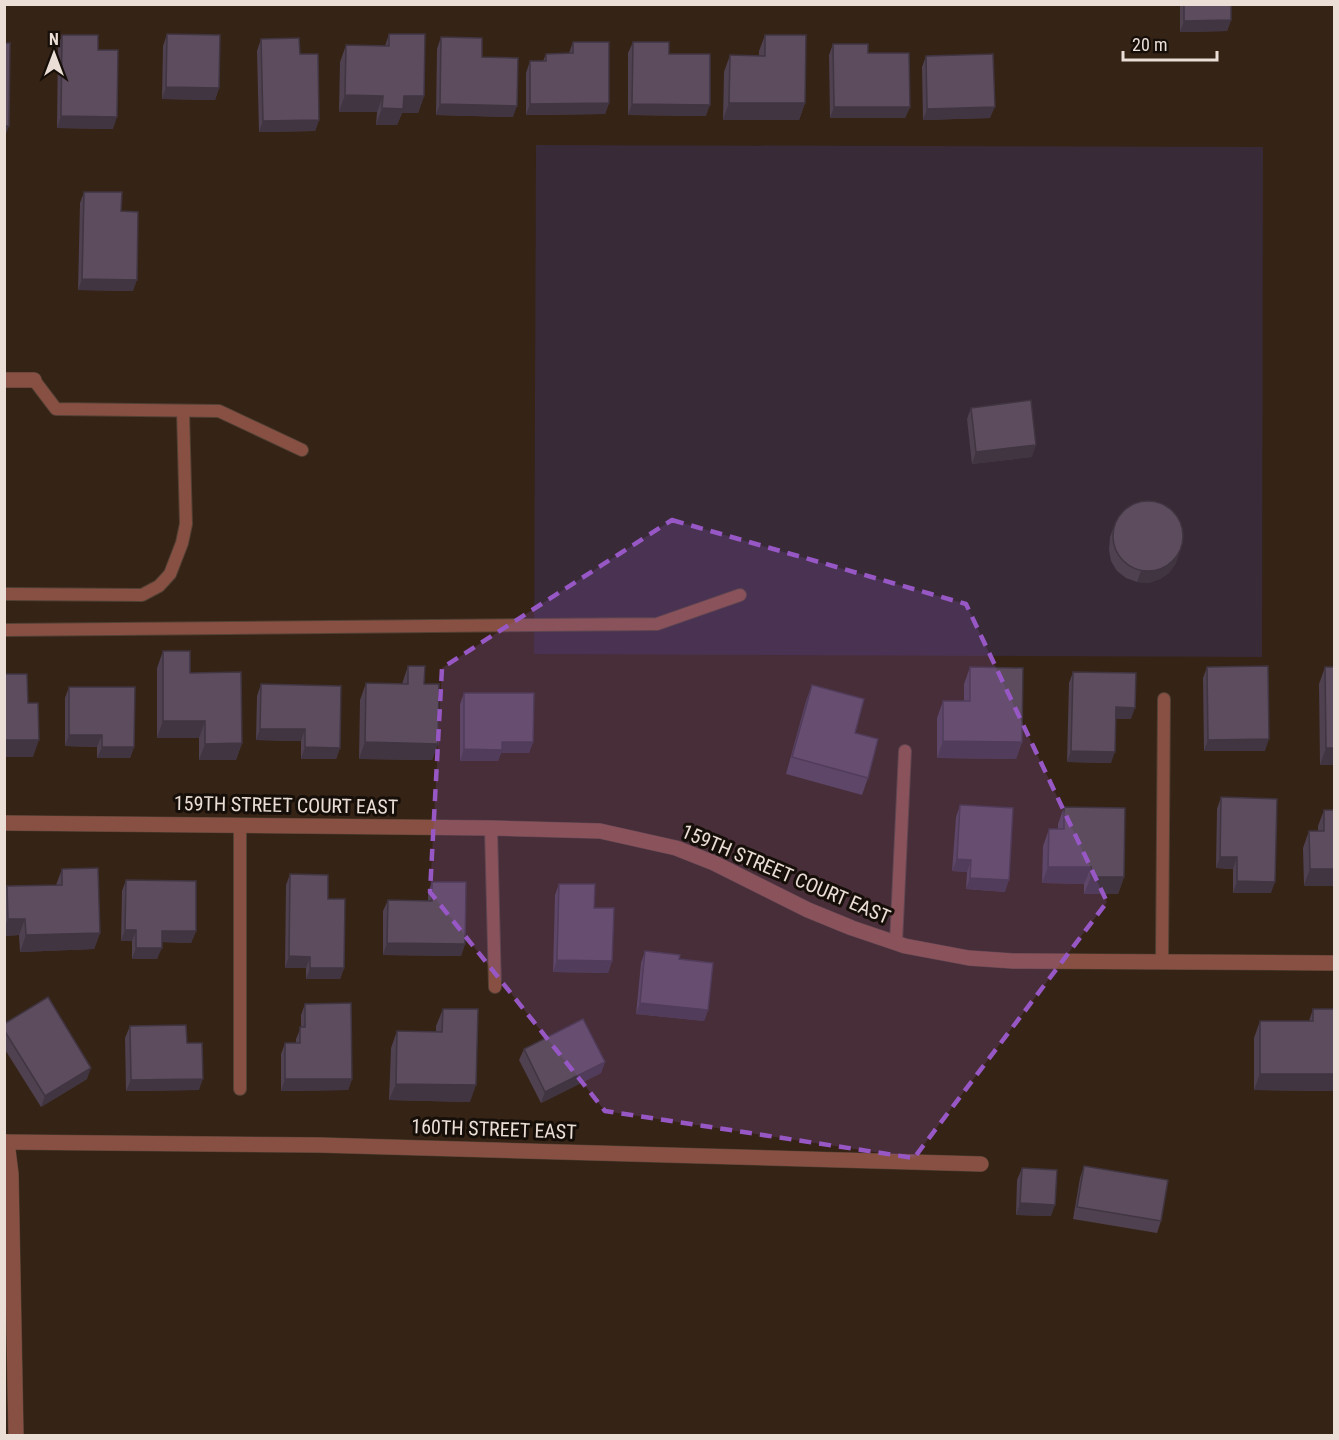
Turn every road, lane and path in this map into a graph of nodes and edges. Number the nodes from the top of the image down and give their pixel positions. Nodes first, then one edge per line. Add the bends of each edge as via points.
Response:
1 (4, 380) edge
2 (34, 380) joint
3 (183, 411) junction
4 (302, 450) dead end
5 (4, 594) edge
6 (740, 595) dead end
7 (4, 630) edge
8 (1164, 699) dead end
9 (905, 751) dead end
10 (4, 822) edge
11 (240, 825) junction
12 (491, 828) junction
13 (896, 943) junction
14 (1162, 962) junction
15 (1335, 963) edge
16 (495, 987) dead end
17 (240, 1089) dead end
18 (6, 1142) edge
19 (981, 1164) dead end
20 (16, 1436) edge

1 - 2 street
2 - 3 lane via 56,409
3 - 4 lane via 219,411
3 - 5 lane via 186,524 165,580 142,595
6 - 7 lane via 657,624
8 - 14 lane
9 - 13 lane
10 - 11 street, 159TH STREET COURT EAST
11 - 12 street, 159TH STREET COURT EAST
11 - 17 lane
12 - 13 street, 159TH STREET COURT EAST via 600,831 676,848 808,910
12 - 16 lane
13 - 14 street, 159TH STREET COURT EAST via 969,958
14 - 15 street, 159TH STREET COURT EAST
18 - 19 street, 160TH STREET EAST via 329,1146
18 - 20 street via 11,1174

